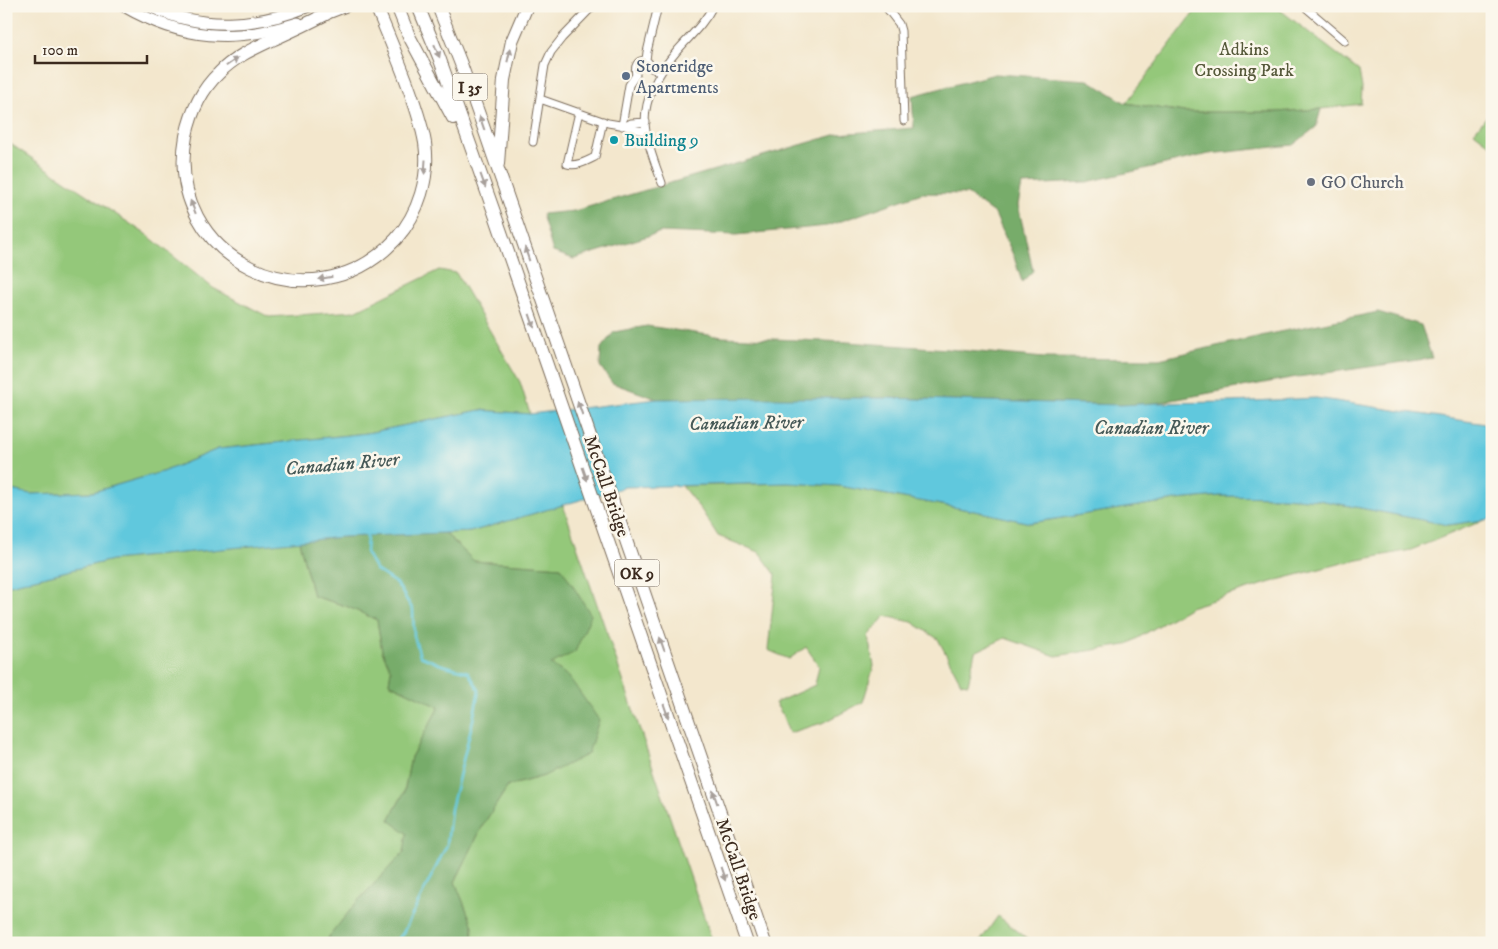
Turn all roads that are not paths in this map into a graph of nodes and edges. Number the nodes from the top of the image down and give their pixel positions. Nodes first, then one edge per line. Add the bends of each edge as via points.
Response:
1 (124, 6) edge
2 (150, 6) edge
3 (308, 6) edge
4 (346, 6) edge
5 (376, 6) edge
6 (397, 6) edge
7 (418, 6) edge
8 (438, 6) edge
9 (527, 6) edge
10 (593, 6) edge
11 (658, 6) edge
12 (713, 6) edge
13 (885, 6) edge
14 (1304, 6) edge
15 (326, 14) junction
16 (1345, 41) dead end
17 (648, 62) junction
18 (662, 70) junction
19 (540, 99) junction
20 (579, 112) junction
21 (603, 121) junction
22 (904, 121) dead end
23 (646, 122) junction
24 (624, 126) junction
25 (646, 131) junction
26 (532, 142) dead end
27 (473, 154) junction
28 (497, 169) junction
29 (662, 183) dead end
30 (747, 943) edge
31 (765, 943) edge

1 - 15 highway via 169,27 226,36 250,35 287,27
2 - 3 highway via 199,22 241,24 273,18
4 - 15 highway
5 -> 15 highway via 420,118 426,159 424,184 402,232 368,263 320,280 290,280 254,270 218,245 197,217 186,187 183,153 190,119 202,94 218,73 254,49
6 - 27 highway, OK 9
7 -> 27 highway, I 35
28 -> 8 highway, I 35 via 462,64
28 -> 9 highway, OK 9 via 504,80 512,41
10 - 19 street via 550,52
11 - 17 street via 647,52
12 - 18 street via 703,23
13 - 22 street via 901,32
14 - 16 street
17 - 18 street
17 - 24 street via 641,60 634,69 636,75 630,85
18 - 23 street via 650,98
19 - 20 street
19 - 26 street
20 - 21 street
20 - 21 street via 567,164 572,166 595,157
21 - 24 street
23 - 24 street
23 - 25 street
24 - 25 street via 630,130
25 - 29 street
27 -> 30 highway, McCall Bridge / OK 9
31 -> 28 highway, McCall Bridge / OK 9

